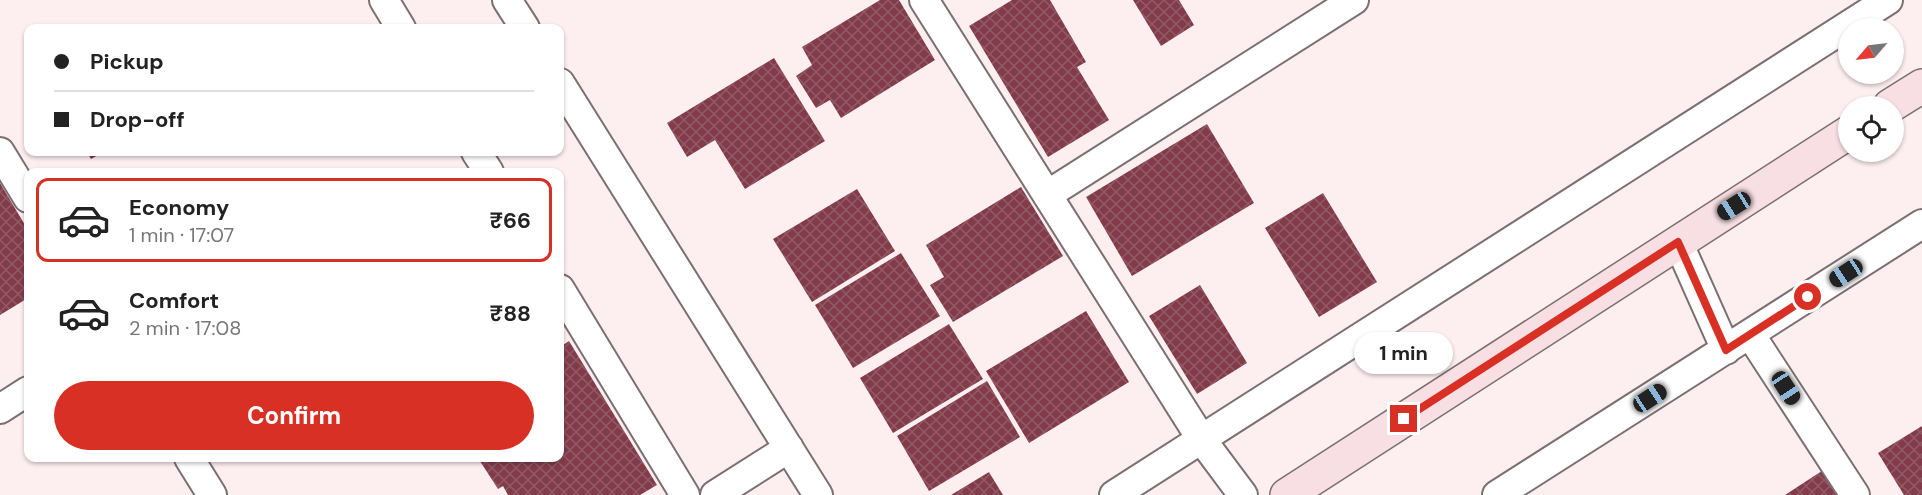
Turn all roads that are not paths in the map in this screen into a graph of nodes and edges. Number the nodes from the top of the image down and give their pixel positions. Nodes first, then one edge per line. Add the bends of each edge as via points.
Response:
1 (384, 0) edge
2 (507, 0) edge
3 (924, 0) edge
4 (1354, 0) edge
5 (1888, 0) edge
6 (399, 24) edge
7 (522, 24) edge
8 (1922, 86) edge
9 (564, 89) edge
10 (1904, 97) edge
11 (1838, 139) edge
12 (0, 152) edge
13 (24, 191) edge
14 (1047, 195) junction
15 (1922, 224) edge
16 (1678, 242) junction
17 (564, 296) edge
18 (1750, 334) junction
19 (1726, 350) junction
20 (24, 394) edge
21 (0, 409) edge
22 (1202, 440) junction
23 (789, 448) junction
24 (191, 462) edge
25 (212, 495) edge
26 (685, 495) edge
27 (715, 495) edge
28 (818, 495) edge
29 (1114, 495) edge
30 (1243, 495) edge
31 (1287, 495) edge
32 (1497, 495) edge
33 (1855, 495) edge

1 - 6 street
2 - 7 street
3 - 14 street
4 - 14 street
5 - 22 street
8 - 10 street
9 - 23 street
11 - 16 street
12 - 13 street
14 - 22 street
15 - 18 street
16 - 19 street
16 - 31 street
17 - 26 street
18 - 19 street
18 - 33 street
19 - 32 street
20 - 21 street
22 - 29 street
22 - 30 street
23 - 27 street
23 - 28 street
24 - 25 street

